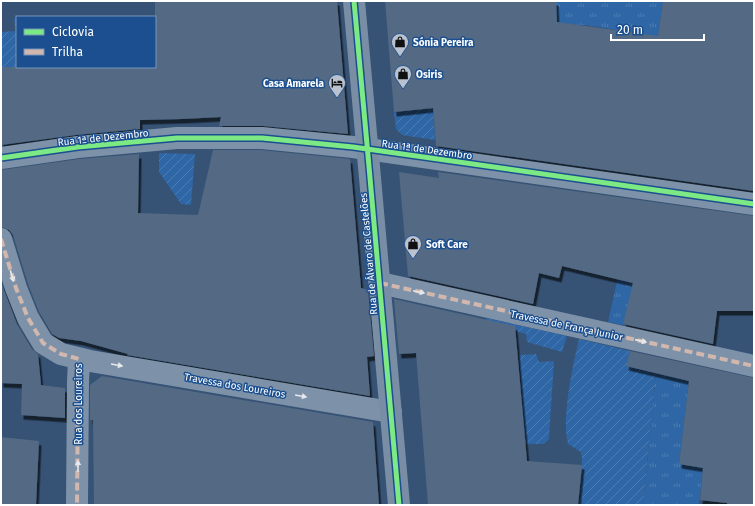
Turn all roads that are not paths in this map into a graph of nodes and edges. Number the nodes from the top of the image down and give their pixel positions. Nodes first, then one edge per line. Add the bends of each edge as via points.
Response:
1 (354, 1) edge
2 (367, 149) junction
3 (1, 158) edge
4 (754, 204) edge
5 (1, 239) edge
6 (380, 283) junction
7 (79, 359) junction
8 (754, 366) edge
9 (391, 412) junction
10 (78, 505) edge
11 (398, 505) edge

1 - 2 street, Rua de Álvaro de Castelões
2 - 3 street, Rua 1ª de Dezembro via 262,138 177,138 78,147
2 - 4 street, Rua 1ª de Dezembro
2 - 6 street, Rua de Álvaro de Castelões
5 -> 7 street, Rua dos Loureiros via 28,318 43,343 61,354
6 -> 8 street, Travessa de França Junior
6 - 9 street, Rua de Álvaro de Castelões
7 -> 9 street, Travessa dos Loureiros
10 -> 7 street, Rua dos Loureiros
9 - 11 street, Rua de Álvaro de Castelões

